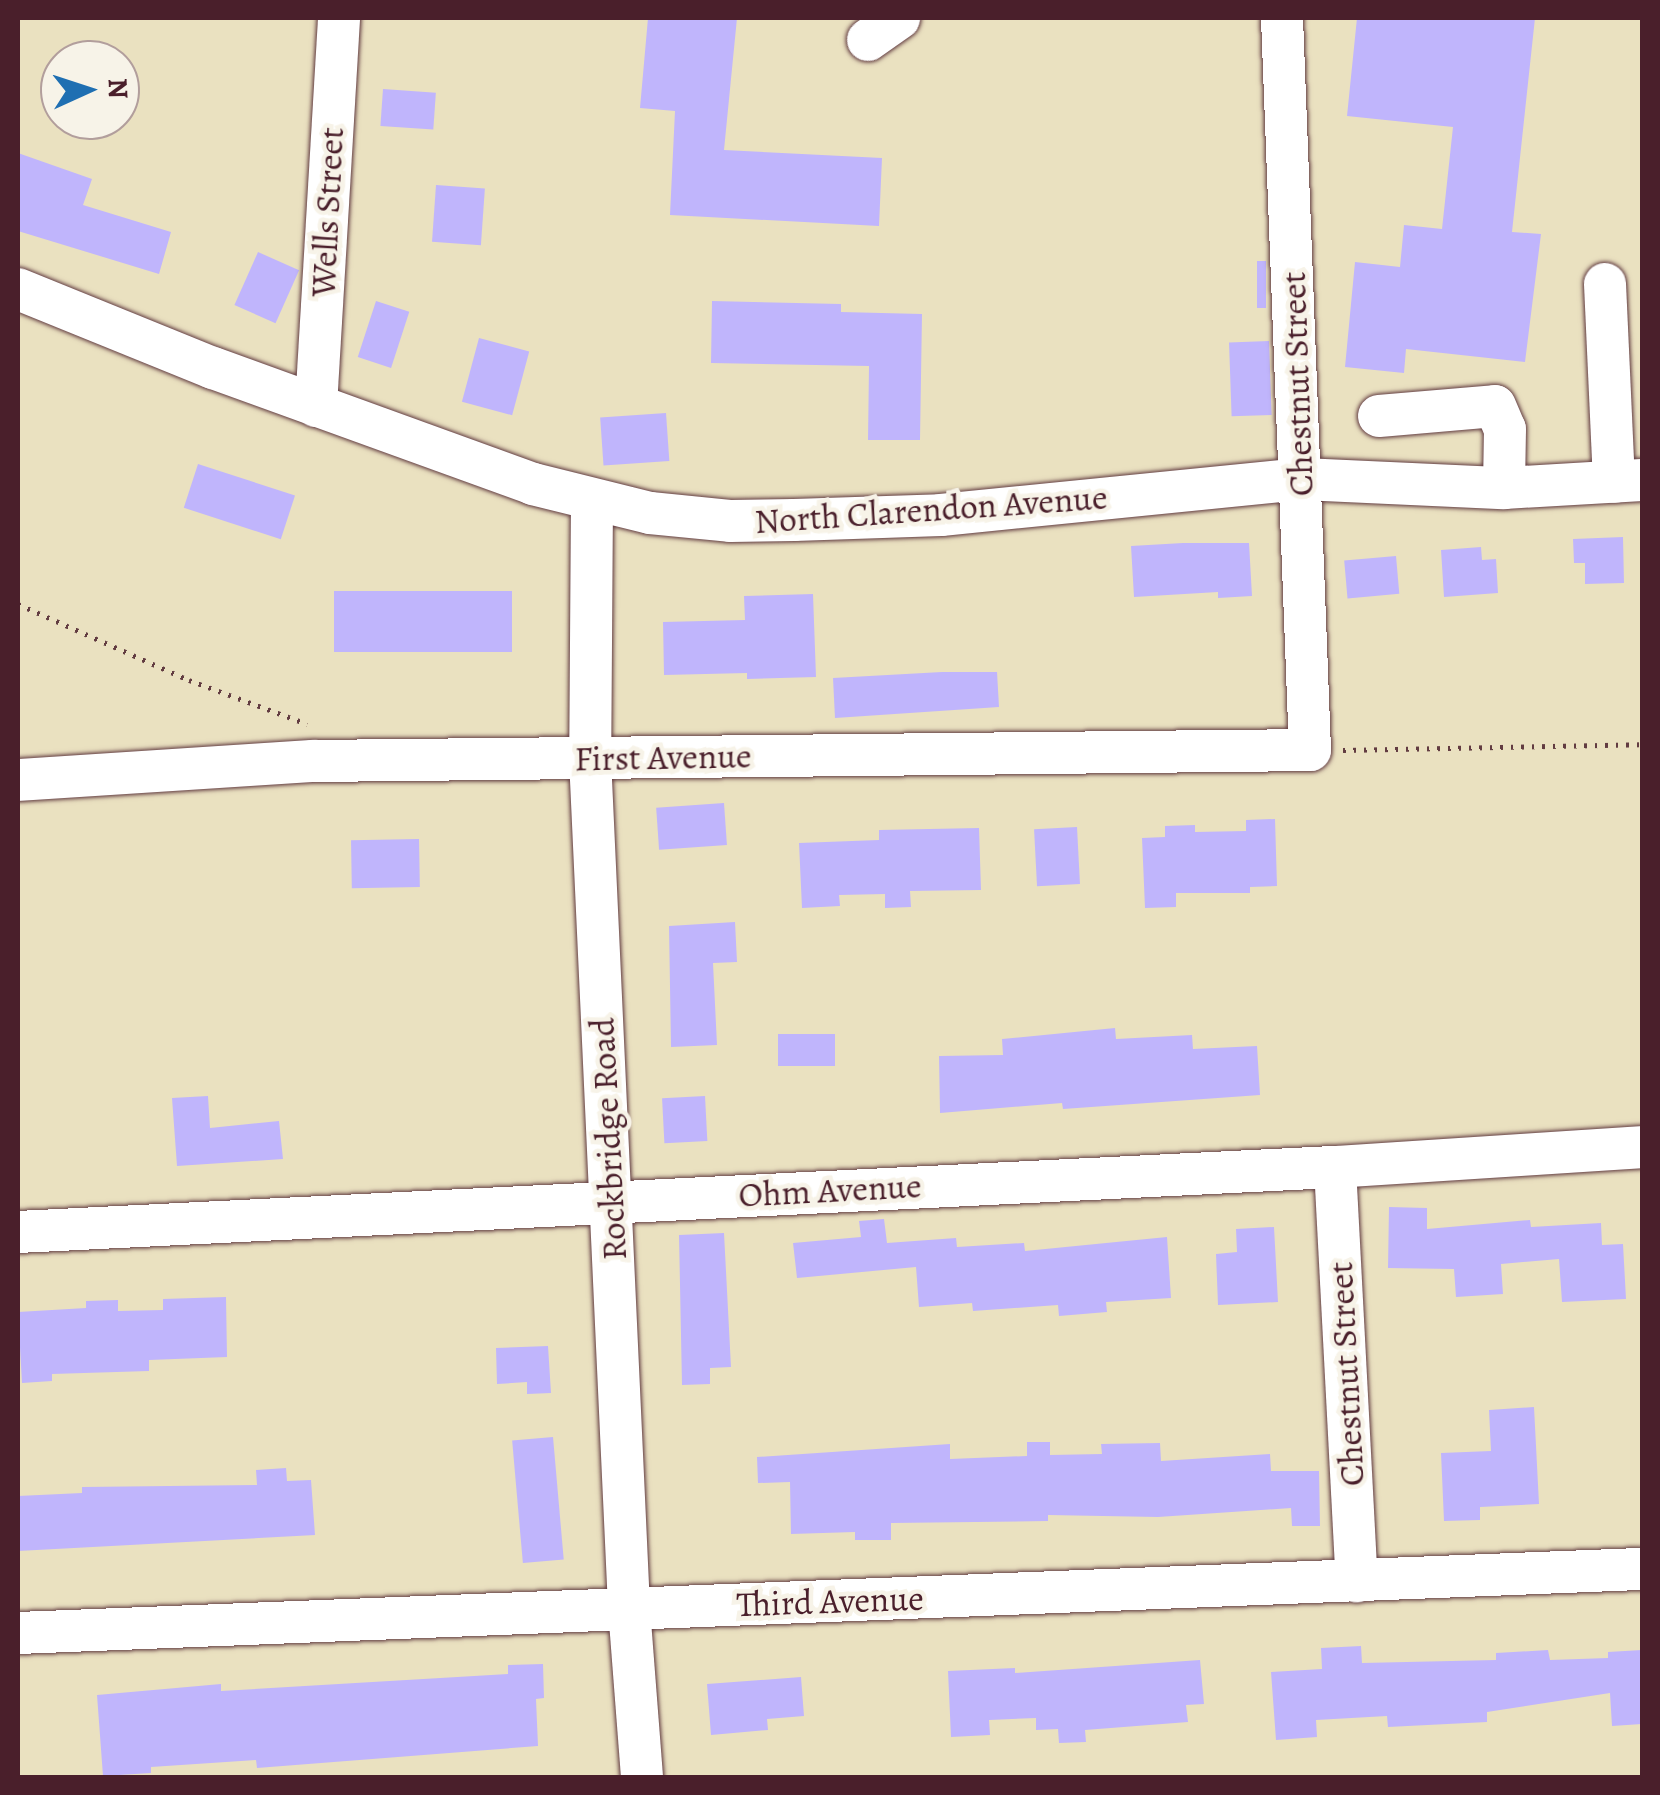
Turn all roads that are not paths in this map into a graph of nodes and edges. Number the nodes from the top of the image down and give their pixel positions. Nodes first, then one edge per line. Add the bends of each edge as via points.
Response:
1 (339, 18) edge
2 (1282, 18) edge
3 (1605, 284) dead end
4 (18, 289) edge
5 (1626, 396) edge
6 (316, 406) junction
7 (1380, 416) dead end
8 (1302, 479) junction
9 (1628, 481) edge
10 (1504, 488) junction
11 (592, 500) junction
12 (1310, 750) joint
13 (590, 758) junction
14 (18, 780) edge
15 (1642, 1147) edge
16 (1335, 1167) junction
17 (612, 1200) junction
18 (18, 1232) edge
19 (1642, 1569) edge
20 (1358, 1581) junction
21 (629, 1608) junction
22 (18, 1632) edge
23 (642, 1778) edge

1 - 6 street, Wells Street
2 - 8 street, Chestnut Street
3 - 5 street
4 - 6 street, North Clarendon Avenue
5 - 9 street
6 - 11 street, North Clarendon Avenue via 389,443
7 - 10 street via 1495,406 1505,429
8 - 10 street, North Clarendon Avenue
8 - 11 street, North Clarendon Avenue via 941,515 731,502 650,513
8 - 12 street, Chestnut Street
9 - 10 street, North Clarendon Avenue
11 - 13 street, Rockbridge Road via 579,568
12 - 13 street, First Avenue
13 - 14 street, First Avenue via 260,762
13 - 17 street, Rockbridge Road
15 - 16 street, Ohm Avenue
16 - 17 street, Ohm Avenue
16 - 20 street, Chestnut Street
17 - 18 street, Ohm Avenue
17 - 21 street, Rockbridge Road
19 - 20 street, Third Avenue
20 - 21 street, Third Avenue
21 - 22 street, Third Avenue
21 - 23 street, Rockbridge Road

